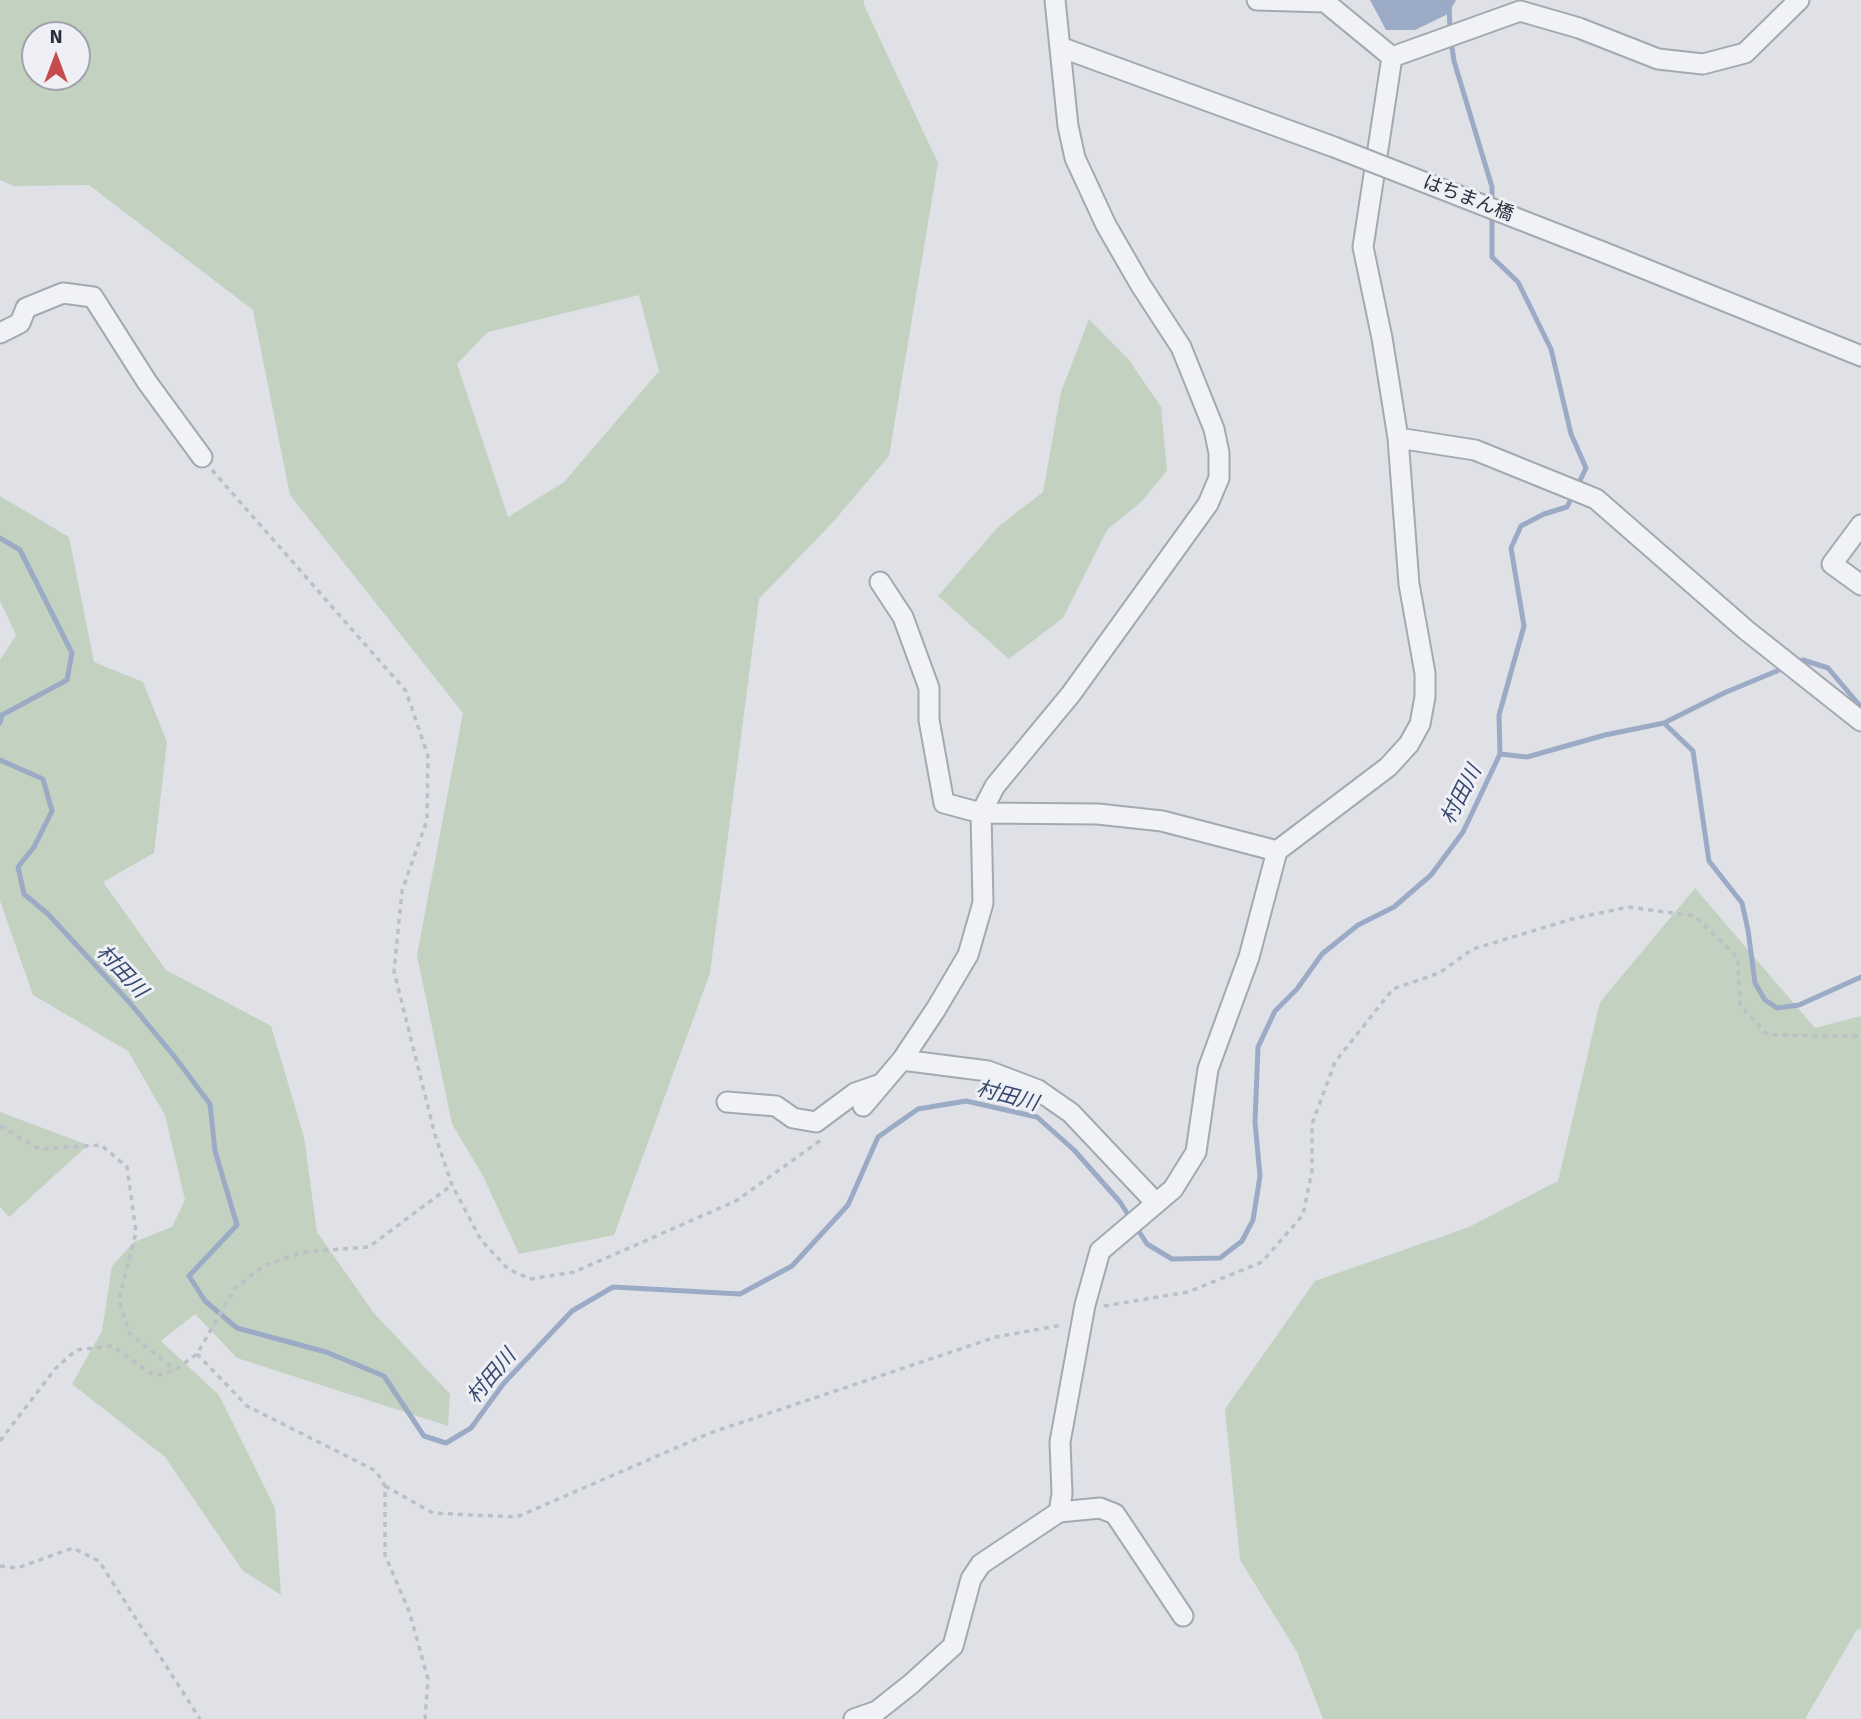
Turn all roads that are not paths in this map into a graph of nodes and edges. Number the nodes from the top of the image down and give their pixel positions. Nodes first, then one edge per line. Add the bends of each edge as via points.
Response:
1 (1055, 0) edge
2 (1257, 0) edge
3 (1799, 0) edge
4 (1060, 47) junction
5 (1392, 57) junction
6 (0, 333) edge
7 (1861, 356) edge
8 (1398, 439) junction
9 (202, 457) road end
10 (1861, 525) edge
11 (880, 582) dead end
12 (1861, 585) edge
13 (1861, 721) edge
14 (981, 813) junction
15 (1277, 851) junction
16 (902, 1060) junction
17 (882, 1084) junction
18 (727, 1102) dead end
19 (863, 1106) dead end
20 (1156, 1203) junction
21 (1059, 1512) junction
22 (1183, 1616) dead end
23 (856, 1719) edge

1 - 4 street
2 - 5 street via 1325,2
3 - 5 street via 1745,53 1703,64 1658,59 1520,11
4 - 7 street, はちまん橋, bridge via 1334,147
4 - 14 street via 1074,158 1106,225 1181,347 1214,429 1219,478 1208,504 1071,694 995,786
5 - 8 street via 1363,247
6 - 9 street via 20,323 26,308 63,293 93,297
8 - 13 street via 1475,450 1595,499 1746,630
8 - 15 street via 1409,584 1425,673 1420,724 1388,767
10 - 12 street via 1832,564
11 - 14 street via 903,617 929,688 929,720 944,803
14 - 15 street via 1098,814 1162,821
14 - 16 street via 983,903 968,955
15 - 20 street via 1249,957 1208,1069 1196,1152 1173,1189
16 - 17 street
16 - 20 street via 988,1071 1038,1090 1071,1112
17 - 18 street via 855,1093 816,1122 793,1118 776,1106
17 - 19 street
20 - 21 street via 1100,1251 1083,1315 1060,1442
21 - 22 street via 1100,1508 1115,1514
21 - 23 street via 981,1564 971,1579 953,1646 877,1711

